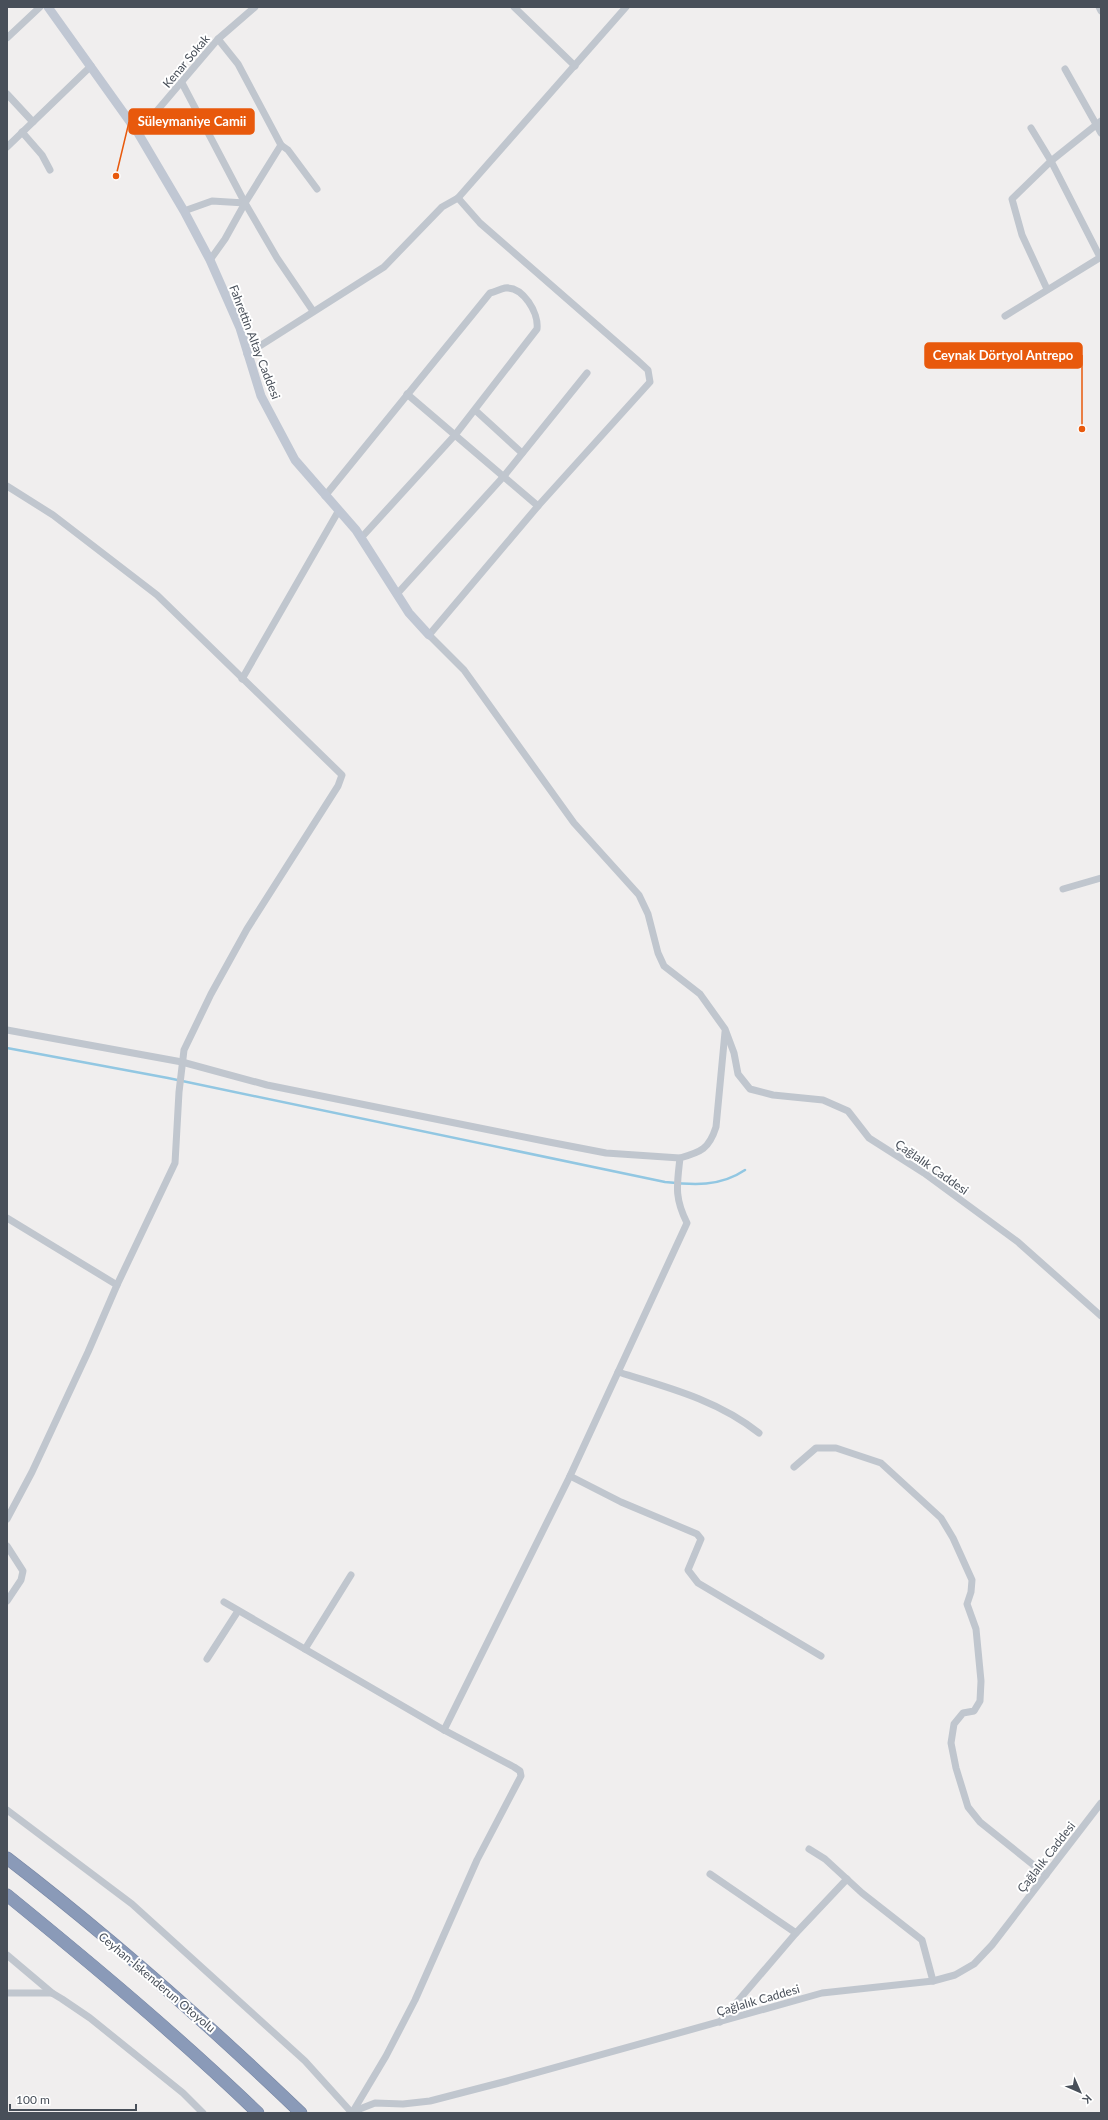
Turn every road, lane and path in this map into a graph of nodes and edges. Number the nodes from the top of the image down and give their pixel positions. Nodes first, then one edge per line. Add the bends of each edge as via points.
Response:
1 (40, 7) edge
2 (48, 7) edge
3 (255, 7) edge
4 (514, 7) edge
5 (626, 7) edge
6 (1099, 7) edge
7 (1101, 11) edge
8 (7, 38) edge
9 (218, 39) junction
10 (91, 66) junction
11 (575, 66) junction
12 (1065, 69) dead end
13 (182, 83) junction
14 (7, 94) edge
15 (33, 122) junction
16 (1099, 123) edge
17 (1031, 128) dead end
18 (22, 132) junction
19 (138, 133) junction
20 (1101, 133) edge
21 (281, 145) junction
22 (7, 147) edge
23 (1051, 161) junction
24 (50, 170) dead end
25 (317, 189) dead end
26 (458, 198) junction
27 (245, 203) junction
28 (184, 211) junction
29 (1100, 257) edge
30 (210, 260) junction
31 (1047, 289) junction
32 (313, 311) junction
33 (1005, 316) dead end
34 (247, 354) junction
35 (587, 373) dead end
36 (407, 394) junction
37 (475, 410) junction
38 (455, 435) junction
39 (522, 453) junction
40 (504, 476) junction
41 (7, 486) edge
42 (326, 496) junction
43 (538, 506) junction
44 (339, 510) junction
45 (361, 538) junction
46 (397, 594) junction
47 (429, 635) junction
48 (242, 679) junction
49 (1101, 878) edge
50 (1063, 889) dead end
51 (725, 1029) junction
52 (7, 1030) edge
53 (182, 1066) junction
54 (680, 1158) junction
55 (7, 1218) edge
56 (117, 1285) junction
57 (1101, 1316) edge
58 (618, 1372) junction
59 (759, 1433) dead end
60 (794, 1467) dead end
61 (570, 1476) junction
62 (7, 1519) edge
63 (7, 1546) edge
64 (351, 1575) dead end
65 (7, 1601) edge
66 (224, 1602) dead end
67 (238, 1611) junction
68 (304, 1650) junction
69 (821, 1656) dead end
70 (207, 1659) dead end
71 (444, 1730) junction
72 (1101, 1803) edge
73 (7, 1810) edge
74 (809, 1849) dead end
75 (7, 1858) edge
76 (710, 1874) dead end
77 (1046, 1875) junction
78 (847, 1879) junction
79 (7, 1895) edge
80 (796, 1933) junction
81 (7, 1955) edge
82 (933, 1981) junction
83 (7, 1993) edge
84 (52, 1993) junction
85 (720, 2022) junction
86 (355, 2112) edge
87 (203, 2113) edge
88 (258, 2113) edge
89 (301, 2113) edge

1 - 8 street
2 - 10 street, Fahrettin Altay Caddesi
3 - 9 street, Kenar Sokak
4 - 11 street
5 - 11 street
6 - 7 street
9 - 13 street, Kenar Sokak
9 - 21 street via 238,64
10 - 15 street
10 - 19 street, Fahrettin Altay Caddesi
11 - 26 street
12 - 16 street
13 - 19 street, Kenar Sokak
13 - 27 street
14 - 15 street
15 - 18 street
16 - 20 street
16 - 23 street
17 - 23 street
18 - 22 street
18 - 24 street via 42,155
19 - 28 street, Fahrettin Altay Caddesi
21 - 25 street via 288,150
21 - 27 street
23 - 29 street
23 - 31 street via 1012,199 1022,235
26 - 32 street via 442,207 384,267
26 - 43 street via 480,223 648,370 650,382
27 - 28 street via 212,201
27 - 30 street
27 - 32 street via 277,258
28 - 30 street, Fahrettin Altay Caddesi
29 - 31 street
30 - 34 street, Fahrettin Altay Caddesi via 241,332
31 - 33 street
32 - 34 street
34 - 42 street, Fahrettin Altay Caddesi via 261,396 282,438 295,460
35 - 39 street
36 - 37 street via 490,293 506,288 518,292 534,308 537,329
36 - 38 street
36 - 42 street
37 - 38 street
37 - 39 street
38 - 40 street
38 - 45 street
39 - 40 street
40 - 43 street
40 - 46 street
41 - 48 street via 53,515 157,595
42 - 44 street, Fahrettin Altay Caddesi
43 - 47 street
44 - 45 street, Fahrettin Altay Caddesi
44 - 48 street
45 - 46 street, Fahrettin Altay Caddesi
46 - 47 street, Fahrettin Altay Caddesi via 409,613
47 - 51 street via 464,670 574,823 638,894 648,914 664,966 700,994
48 - 53 street via 342,775 338,786 247,929 184,1050
49 - 50 street
51 - 54 street via 716,1127 712,1139 701,1152
51 - 57 street, Çağlalık Caddesi via 738,1074 750,1088 773,1095 823,1100 848,1111 869,1138 924,1173 1018,1242
52 - 53 street
53 - 54 street via 549,1142 606,1152
53 - 56 street via 178,1092 175,1164
54 - 58 street via 677,1196 687,1223
55 - 56 street
56 - 62 street via 39,1458
58 - 59 street via 683,1392 721,1408 741,1418
58 - 61 street
60 - 77 street via 816,1448 836,1448 881,1463 940,1518 953,1538 972,1580 967,1604 976,1629 981,1681 980,1701 974,1711 963,1713 954,1724 951,1743 956,1768 968,1807 980,1822
61 - 69 street via 622,1502 697,1534 701,1539 688,1570 698,1583
61 - 71 street
63 - 65 street via 23,1571 21,1580
64 - 68 street
66 - 67 street
67 - 68 street
67 - 70 street
68 - 71 street
71 - 86 street via 514,1767 520,1771 521,1776 477,1860 416,2000
72 - 77 street, Çağlalık Caddesi
73 - 86 street via 132,1904 305,2061
74 - 78 street via 825,1859
75 - 89 highway, Ceyhan-İskenderun Otoyolu via 128,1956 221,2037
76 - 80 street
77 - 82 street, Çağlalık Caddesi via 992,1945 974,1964 955,1975
78 - 80 street
78 - 82 street via 922,1940
79 - 88 highway via 110,1979
80 - 85 street
81 - 84 street
82 - 85 street, Çağlalık Caddesi via 822,1993
83 - 84 street
84 - 87 street via 90,2018 183,2093
85 - 86 street, Çağlalık Caddesi via 430,2101 403,2104 375,2103

